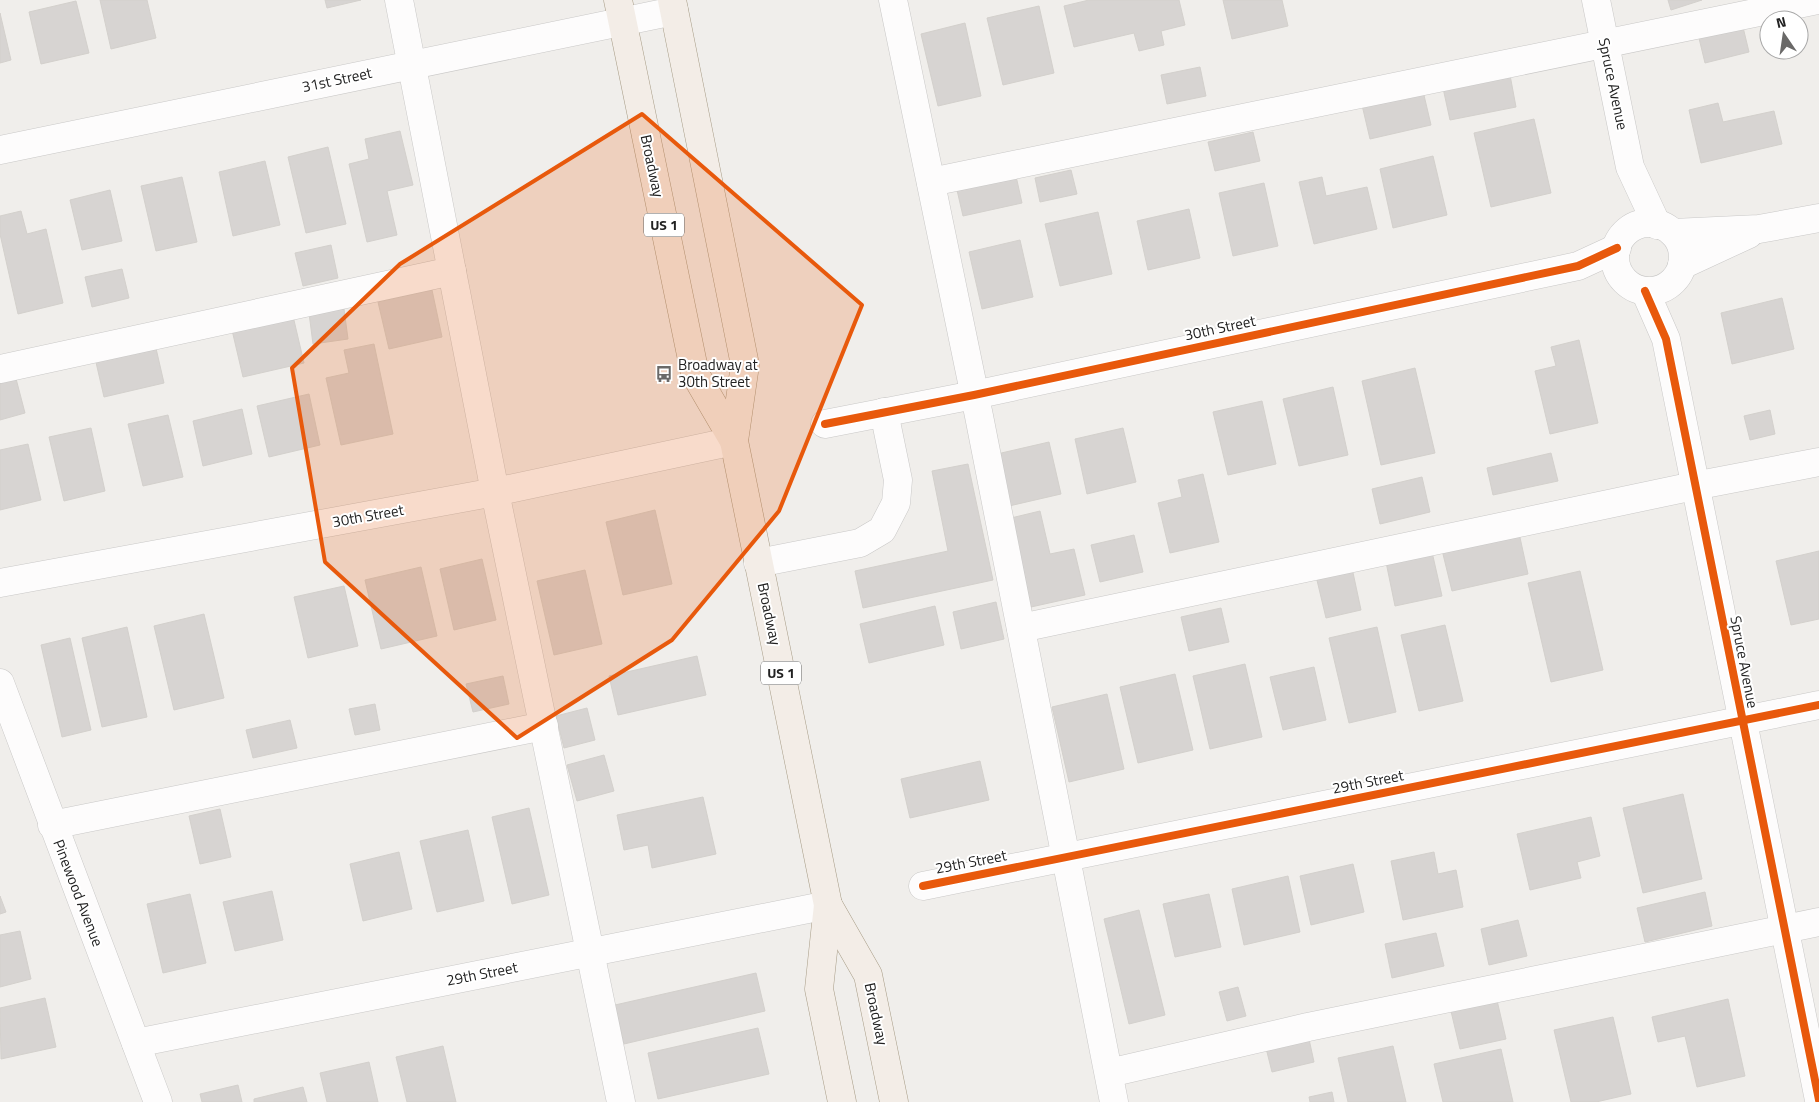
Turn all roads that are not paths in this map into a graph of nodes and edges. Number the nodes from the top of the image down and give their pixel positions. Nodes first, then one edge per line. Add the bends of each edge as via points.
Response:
1 (399, 0) edge
2 (893, 0) edge
3 (1596, 0) edge
4 (1818, 0) edge
5 (673, 5) edge
6 (620, 11) edge
7 (1604, 43) junction
8 (412, 65) junction
9 (0, 150) edge
10 (1630, 167) junction
11 (931, 182) junction
12 (1819, 218) edge
13 (1665, 229) junction
14 (1759, 229) junction
15 (1622, 240) junction
16 (1578, 266) junction
17 (452, 272) junction
18 (1677, 274) junction
19 (1635, 285) junction
20 (1666, 339) junction
21 (0, 370) edge
22 (974, 394) junction
23 (884, 412) junction
24 (825, 424) dead end
25 (734, 441) junction
26 (1819, 462) edge
27 (1694, 486) junction
28 (495, 492) junction
29 (758, 563) junction
30 (0, 583) edge
31 (1021, 628) junction
32 (0, 683) edge
33 (1819, 705) edge
34 (1742, 720) junction
35 (544, 726) junction
36 (52, 825) junction
37 (1066, 857) junction
38 (923, 886) dead end
39 (828, 905) junction
40 (1819, 922) edge
41 (1784, 929) junction
42 (591, 952) junction
43 (136, 1043) junction
44 (1108, 1073) junction
45 (1819, 1100) edge
46 (158, 1102) edge
47 (621, 1102) edge
48 (842, 1102) edge
49 (894, 1102) edge
50 (1114, 1102) edge

1 - 8 street
2 - 11 street
3 - 7 street, Spruce Avenue
4 - 7 street
5 - 6 street, 31st Street
5 - 25 main road, Broadway / US 1 via 744,365
6 - 8 street, 31st Street
6 - 25 main road, Broadway / US 1 via 695,374
7 - 10 street, Spruce Avenue
7 - 11 street
8 - 9 street, 31st Street
8 - 17 street
10 - 13 street, Spruce Avenue
10 - 15 street, Spruce Avenue
11 - 22 street
12 - 14 street
13 - 14 street
13 - 15 street via 1641,224
13 - 18 street via 1682,247
14 - 18 street
15 - 16 street, 30th Street
15 - 19 street via 1615,259
16 - 19 street, 30th Street
16 - 22 street, 30th Street
17 - 21 street
17 - 28 street
18 - 19 street via 1655,291
18 - 20 street, Spruce Avenue
19 - 20 street, Spruce Avenue
20 - 27 street, Spruce Avenue
22 - 23 street, 30th Street
22 - 31 street
23 - 24 street, 30th Street
23 - 29 street via 898,480 896,503 882,530 860,543
25 - 28 street, 30th Street
25 - 29 main road, Broadway / US 1
26 - 27 street
27 - 31 street
27 - 34 street, Spruce Avenue
28 - 30 street, 30th Street
28 - 35 street
29 - 39 main road, Broadway / US 1
31 - 37 street
32 - 36 street, Pinewood Avenue
33 - 34 street, 29th Street
34 - 37 street, 29th Street
34 - 41 street, Spruce Avenue
35 - 36 street
35 - 42 street
36 - 43 street, Pinewood Avenue
37 - 38 street, 29th Street
37 - 44 street
39 - 42 street, 29th Street
39 - 48 main road, Broadway / US 1 via 819,989
39 - 49 main road, Broadway / US 1 via 868,975
40 - 41 street
41 - 44 street via 1308,1027
41 - 45 street, Spruce Avenue
42 - 43 street, 29th Street
42 - 47 street
43 - 46 street, Pinewood Avenue
44 - 50 street

